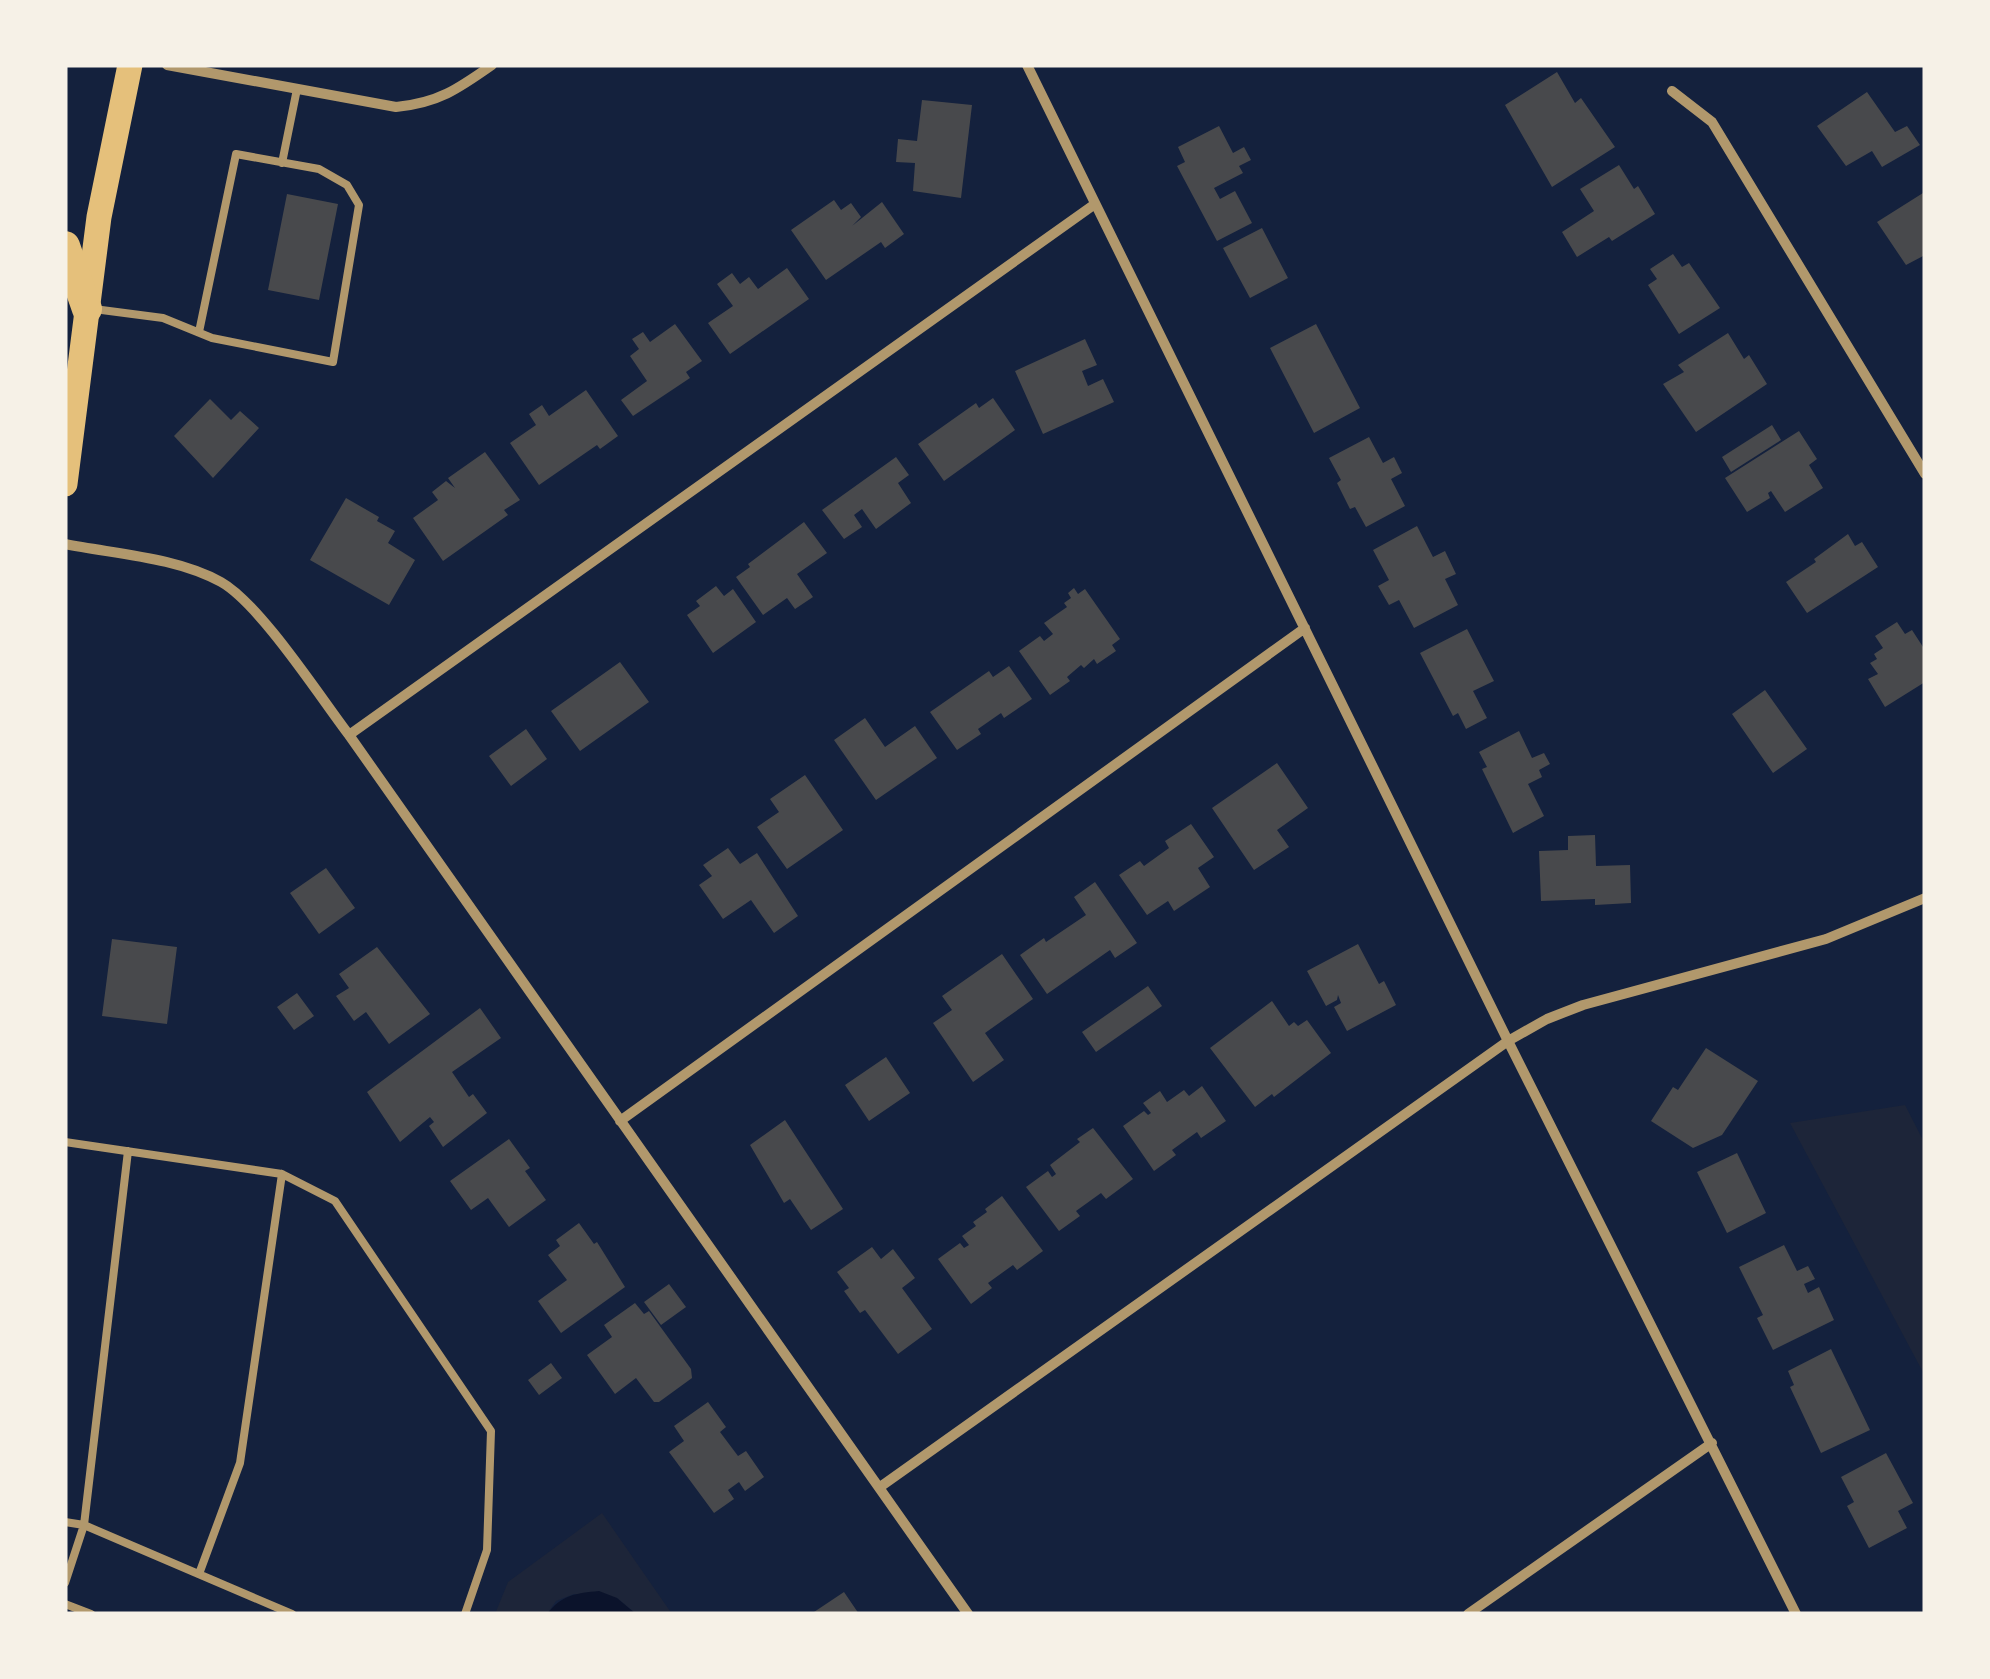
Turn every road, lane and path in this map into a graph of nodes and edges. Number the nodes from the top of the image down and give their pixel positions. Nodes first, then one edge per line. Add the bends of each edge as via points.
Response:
1 (130, 65) edge
2 (167, 65) edge
3 (492, 65) edge
4 (1027, 65) edge
5 (297, 89) junction
6 (1672, 91) dead end
7 (282, 163) junction
8 (1095, 204) junction
9 (65, 246) edge
10 (82, 308) junction
11 (199, 332) junction
12 (1925, 474) edge
13 (65, 484) edge
14 (65, 544) edge
15 (1306, 628) junction
16 (350, 735) junction
17 (1925, 898) edge
18 (1508, 1041) junction
19 (620, 1120) junction
20 (65, 1142) edge
21 (128, 1151) junction
22 (282, 1174) junction
23 (1712, 1443) junction
24 (880, 1487) junction
25 (65, 1522) edge
26 (84, 1526) junction
27 (199, 1574) junction
28 (65, 1582) edge
29 (65, 1604) edge
30 (91, 1614) edge
31 (292, 1614) edge
32 (465, 1614) edge
33 (968, 1614) edge
34 (1468, 1614) edge
35 (1796, 1614) edge

1 - 10 main road
2 - 5 street
3 - 5 street via 425,104 396,107
4 - 8 street
5 - 7 lane
6 - 12 street via 1712,122
7 - 11 lane via 236,154
7 - 11 lane via 319,169 347,184 359,205 333,362
8 - 15 street
8 - 16 street
9 - 10 highway
10 - 11 lane via 163,318
10 - 13 main road
14 - 16 street via 190,570 230,588
15 - 18 street
15 - 19 street
16 - 19 street
17 - 18 street via 1826,939 1583,1005
18 - 23 street
18 - 24 street
19 - 24 street
20 - 21 lane
21 - 22 lane
21 - 26 lane
22 - 27 lane via 240,1463
22 - 32 lane via 336,1200 491,1431 487,1550
23 - 34 street
23 - 35 street
24 - 33 street
25 - 26 lane
26 - 27 lane
26 - 28 lane
27 - 31 lane
29 - 30 lane

